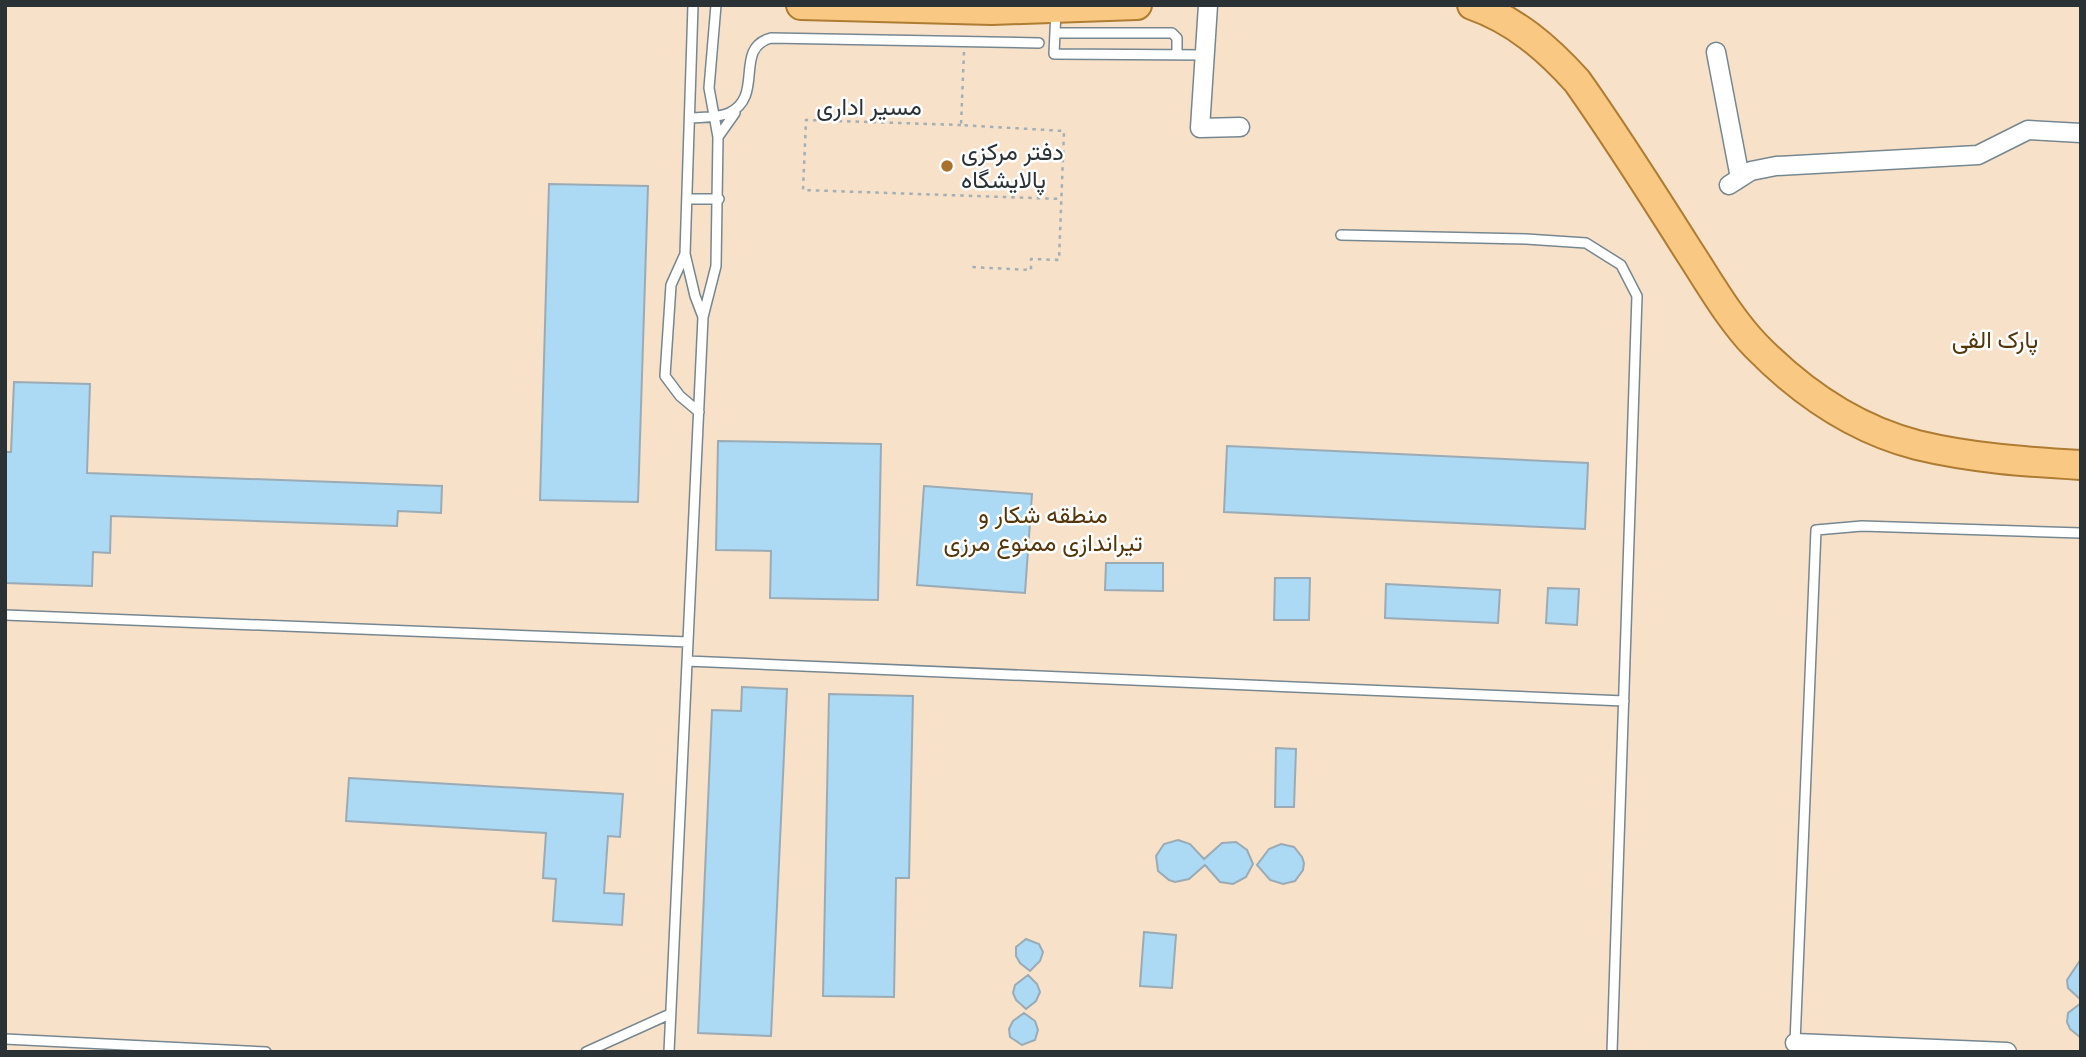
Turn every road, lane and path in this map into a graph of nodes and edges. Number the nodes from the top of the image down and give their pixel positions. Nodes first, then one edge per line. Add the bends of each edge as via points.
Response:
1 (692, 5) edge
2 (716, 5) edge
3 (801, 5) edge
4 (1137, 5) edge
5 (1208, 5) edge
6 (1472, 5) edge
7 (1514, 5) edge
8 (1056, 21) junction
9 (964, 42) junction
10 (1040, 43) dead end
11 (1716, 52) dead end
12 (1177, 55) junction
13 (1205, 55) junction
14 (738, 108) junction
15 (714, 116) junction
16 (690, 118) junction
17 (961, 125) junction
18 (1240, 127) dead end
19 (2081, 133) edge
20 (718, 137) junction
21 (719, 198) junction
22 (1061, 198) junction
23 (687, 199) junction
24 (1342, 234) dead end
25 (685, 254) junction
26 (970, 267) dead end
27 (703, 317) junction
28 (699, 412) junction
29 (2081, 447) edge
30 (2081, 465) edge
31 (2081, 533) edge
32 (5, 615) edge
33 (688, 642) junction
34 (687, 661) junction
35 (1624, 701) junction
36 (670, 1014) junction
37 (5, 1040) edge
38 (1795, 1043) joint
39 (266, 1052) edge
40 (586, 1052) edge
41 (669, 1052) edge
42 (1612, 1052) edge
43 (2007, 1052) edge

1 - 16 lane
2 - 15 lane via 709,88
3 - 8 main road via 992,10
4 - 8 main road
5 - 13 street
6 - 30 main road via 1517,27 1577,81 1755,345 1826,405 1915,444 1966,455
7 - 29 main road via 1562,39 1591,70 1740,298 1768,333 1824,382 1876,411 1920,427 1969,438
8 - 12 lane via 1172,33 1177,38
8 - 12 lane via 1054,54
9 - 10 lane
9 - 14 lane via 764,39 752,50 750,86
9 - 17 path
11 - 19 street via 1734,181 1751,171 1776,166 1978,155 2028,130
12 - 13 lane
13 - 18 street via 1200,128
14 - 15 lane
14 - 20 lane
15 - 16 lane
15 - 20 lane
16 - 23 lane
17 - 22 path, مسیر اداری via 1064,131
17 - 22 path, مسیر اداری via 806,120 803,190
20 - 21 lane
21 - 23 lane
21 - 27 lane via 716,266
22 - 26 path, مسیر اداری via 1059,260 1031,259 1031,270
23 - 25 lane
24 - 35 lane via 1586,243 1621,265 1631,281 1638,315
25 - 27 lane
25 - 28 lane via 671,285 665,376
27 - 28 lane
28 - 33 lane
31 - 38 lane via 1862,526 1816,530
32 - 33 lane
33 - 34 lane
34 - 35 lane
34 - 36 lane
35 - 42 lane
36 - 40 lane
36 - 41 lane
37 - 39 lane
38 - 43 street

